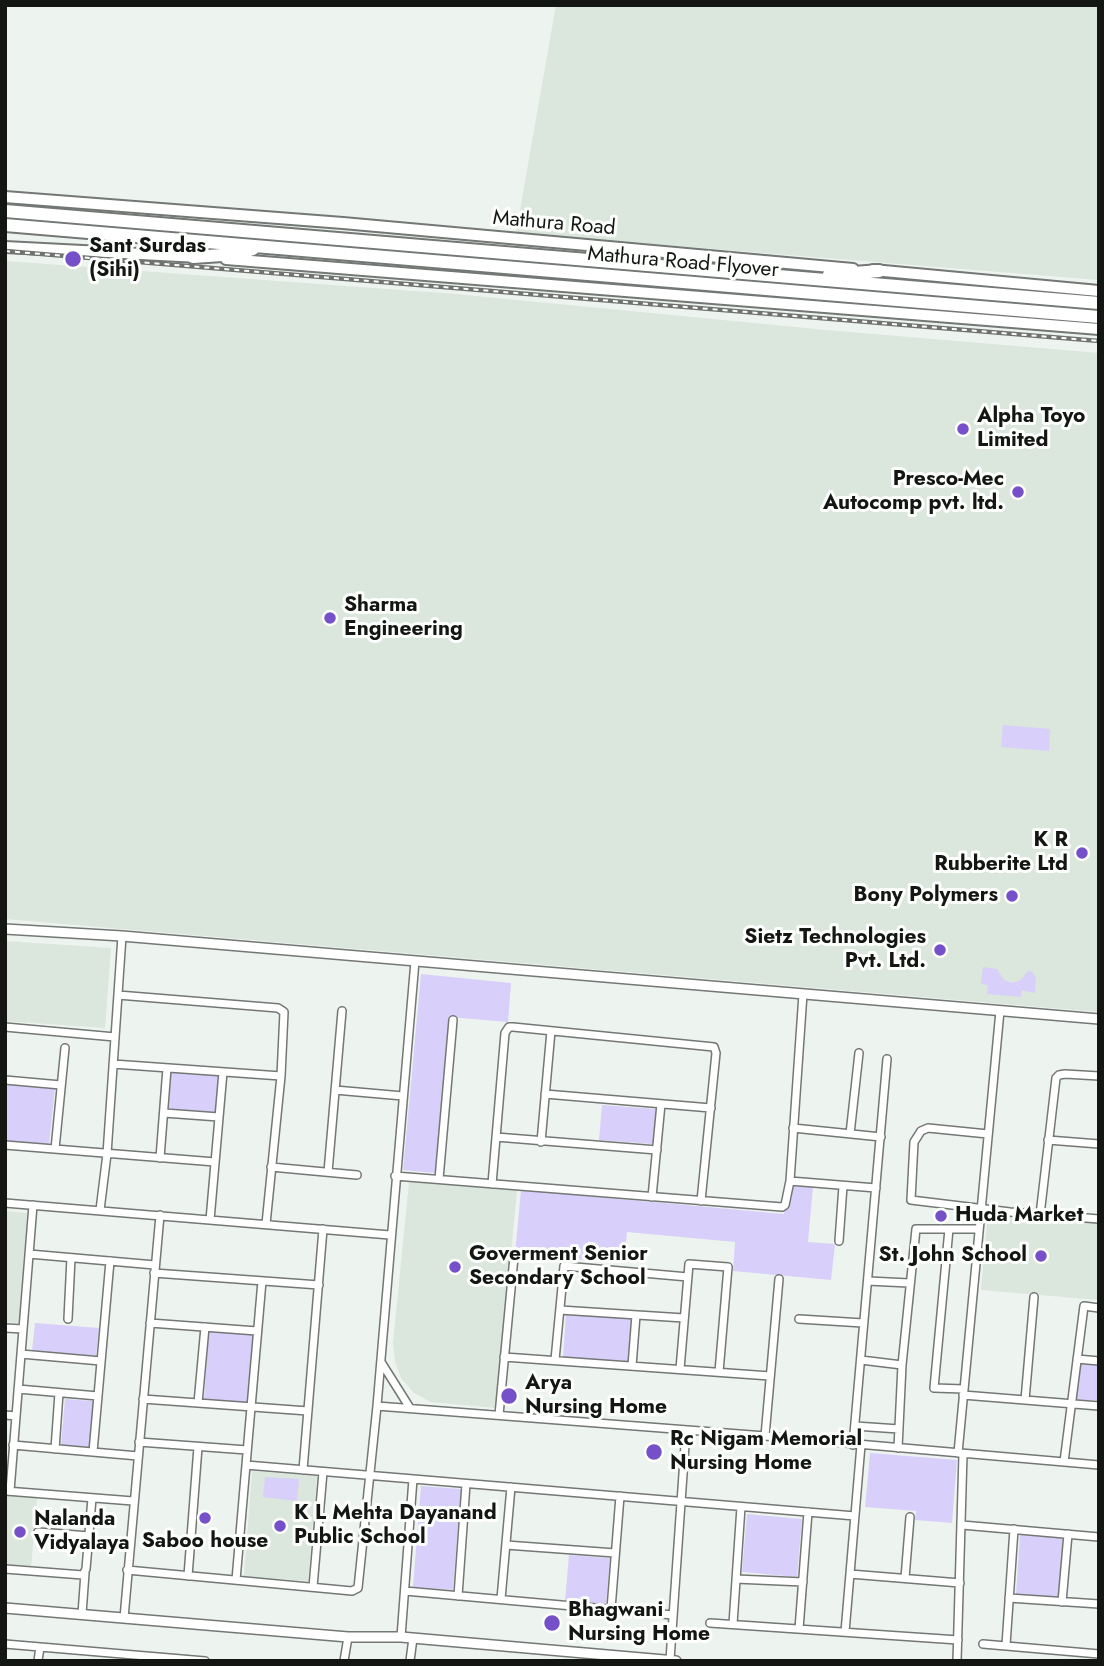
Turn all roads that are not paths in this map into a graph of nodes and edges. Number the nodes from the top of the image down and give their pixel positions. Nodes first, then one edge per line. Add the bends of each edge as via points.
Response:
1 (5, 197) edge
2 (5, 211) edge
3 (5, 225) edge
4 (5, 247) edge
5 (262, 247) junction
6 (193, 257) junction
7 (277, 262) junction
8 (879, 271) junction
9 (801, 278) junction
10 (1099, 291) edge
11 (1099, 303) edge
12 (1099, 317) edge
13 (1099, 329) edge
14 (5, 929) edge
15 (122, 936) junction
16 (415, 961) junction
17 (803, 994) junction
18 (118, 995) junction
19 (1000, 1011) junction
20 (342, 1012) dead end
21 (1099, 1019) edge
22 (453, 1020) dead end
23 (5, 1027) edge
24 (551, 1031) junction
25 (115, 1037) junction
26 (65, 1048) dead end
27 (859, 1053) dead end
28 (887, 1059) dead end
29 (113, 1064) junction
30 (167, 1068) junction
31 (223, 1072) junction
32 (281, 1076) junction
33 (1099, 1076) edge
34 (5, 1080) edge
35 (61, 1085) junction
36 (335, 1090) junction
37 (545, 1094) junction
38 (402, 1096) junction
39 (661, 1104) junction
40 (711, 1108) junction
41 (164, 1113) junction
42 (219, 1117) junction
43 (793, 1128) junction
44 (850, 1134) junction
45 (988, 1134) junction
46 (496, 1137) junction
47 (881, 1137) junction
48 (1048, 1140) junction
49 (541, 1142) junction
50 (1099, 1144) edge
51 (5, 1145) edge
52 (55, 1149) junction
53 (656, 1150) junction
54 (107, 1154) junction
55 (160, 1158) junction
56 (215, 1162) junction
57 (271, 1167) junction
58 (328, 1172) junction
59 (357, 1175) dead end
60 (396, 1176) junction
61 (439, 1179) junction
62 (790, 1181) junction
63 (492, 1184) junction
64 (843, 1186) junction
65 (876, 1188) junction
66 (652, 1196) junction
67 (701, 1200) junction
68 (5, 1203) edge
69 (33, 1205) junction
70 (981, 1208) junction
71 (100, 1210) junction
72 (160, 1215) junction
73 (1040, 1215) junction
74 (1099, 1219) edge
75 (210, 1220) junction
76 (266, 1224) junction
77 (323, 1229) junction
78 (948, 1229) junction
79 (979, 1229) junction
80 (390, 1235) junction
81 (839, 1241) dead end
82 (29, 1254) junction
83 (514, 1257) dead end
84 (71, 1258) junction
85 (110, 1261) junction
86 (155, 1269) junction
87 (688, 1277) junction
88 (779, 1279) dead end
89 (262, 1281) junction
90 (867, 1281) junction
91 (908, 1283) junction
92 (318, 1285) junction
93 (1034, 1297) dead end
94 (1099, 1308) edge
95 (560, 1310) junction
96 (636, 1315) junction
97 (684, 1318) junction
98 (68, 1319) dead end
99 (799, 1319) dead end
100 (150, 1323) junction
101 (863, 1323) junction
102 (205, 1327) junction
103 (5, 1328) edge
104 (23, 1329) junction
105 (257, 1331) junction
106 (21, 1354) junction
107 (504, 1357) junction
108 (1077, 1359) junction
109 (555, 1360) junction
110 (861, 1360) junction
111 (101, 1361) junction
112 (380, 1361) junction
113 (1099, 1361) edge
114 (901, 1365) junction
115 (632, 1366) junction
116 (680, 1369) junction
117 (719, 1372) junction
118 (770, 1376) junction
119 (18, 1390) junction
120 (964, 1392) junction
121 (59, 1393) junction
122 (98, 1396) junction
123 (143, 1399) junction
124 (1025, 1401) junction
125 (198, 1403) junction
126 (1071, 1404) junction
127 (377, 1406) junction
128 (1099, 1406) edge
129 (251, 1407) junction
130 (410, 1408) junction
131 (308, 1411) junction
132 (5, 1415) edge
133 (499, 1415) junction
134 (16, 1416) junction
135 (855, 1426) junction
136 (899, 1429) junction
137 (686, 1431) junction
138 (765, 1436) junction
139 (139, 1442) junction
140 (857, 1445) junction
141 (13, 1446) junction
142 (198, 1447) junction
143 (898, 1448) junction
144 (55, 1449) junction
145 (247, 1450) junction
146 (93, 1452) junction
147 (960, 1454) junction
148 (138, 1456) junction
149 (1064, 1462) junction
150 (246, 1465) junction
151 (1099, 1465) edge
152 (303, 1470) junction
153 (323, 1472) junction
154 (369, 1476) junction
155 (413, 1479) junction
156 (466, 1484) junction
157 (511, 1487) junction
158 (7, 1491) edge
159 (620, 1496) junction
160 (92, 1498) junction
161 (134, 1501) junction
162 (681, 1502) junction
163 (741, 1507) junction
164 (808, 1512) junction
165 (855, 1516) junction
166 (910, 1517) dead end
167 (962, 1525) junction
168 (1014, 1529) junction
169 (37, 1532) dead end
170 (1068, 1534) junction
171 (89, 1536) junction
172 (1099, 1537) edge
173 (506, 1545) junction
174 (615, 1553) junction
175 (5, 1569) edge
176 (127, 1570) junction
177 (85, 1573) junction
178 (850, 1574) junction
179 (188, 1576) junction
180 (905, 1578) junction
181 (736, 1579) junction
182 (236, 1580) junction
183 (803, 1583) junction
184 (960, 1583) junction
185 (313, 1587) junction
186 (405, 1591) junction
187 (458, 1596) junction
188 (1009, 1598) junction
189 (501, 1599) junction
190 (1062, 1602) junction
191 (1099, 1604) edge
192 (5, 1608) edge
193 (611, 1609) junction
194 (82, 1614) junction
195 (673, 1615) junction
196 (124, 1618) junction
197 (710, 1623) dead end
198 (733, 1624) junction
199 (799, 1629) junction
200 (845, 1632) junction
201 (348, 1637) junction
202 (401, 1637) junction
203 (413, 1638) junction
204 (958, 1640) junction
205 (5, 1644) edge
206 (983, 1644) dead end
207 (1006, 1645) junction
208 (40, 1647) junction
209 (1099, 1654) edge
210 (670, 1660) edge
211 (38, 1661) edge
212 (205, 1661) edge
213 (344, 1661) edge
214 (410, 1661) edge
215 (676, 1661) edge
216 (957, 1661) edge

1 - 8 main road, Mathura Road
2 - 9 highway, Mathura Road
3 - 5 highway
4 - 6 main road
5 - 6 highway
5 - 7 highway
5 - 12 highway, Mathura Road Flyover
6 - 7 main road
7 - 13 main road
8 - 9 highway
8 - 10 main road, Mathura Road
9 - 11 highway, Mathura Road Flyover
14 - 15 street
15 - 16 street
15 - 18 street
16 - 17 street
16 - 38 street
17 - 19 street
17 - 43 street
18 - 25 street
18 - 32 street via 282,1009
19 - 21 street
19 - 45 street
20 - 36 street
22 - 61 street
23 - 25 street
24 - 37 street
24 - 40 street via 714,1047
24 - 46 street via 507,1029
25 - 29 street
26 - 35 street
27 - 44 street
28 - 47 street
29 - 30 street
29 - 54 street
30 - 31 street
30 - 41 street
31 - 32 street
31 - 42 street
32 - 57 street
33 - 48 street via 1065,1074 1056,1078
34 - 35 street
35 - 52 street
36 - 38 street
36 - 58 street
37 - 39 street
37 - 49 street
38 - 60 street
39 - 40 street
39 - 53 street
40 - 67 street
41 - 42 street
41 - 55 street
42 - 56 street
43 - 44 street
43 - 62 street
44 - 47 street
45 - 70 street
45 - 70 street via 928,1128 914,1142 911,1200
46 - 49 street
46 - 63 street
47 - 65 street
48 - 50 street
48 - 73 street
49 - 53 street
51 - 52 street
52 - 54 street
53 - 66 street
54 - 55 street
54 - 71 street
55 - 56 street
56 - 75 street
57 - 58 street
57 - 76 street
58 - 59 street
60 - 61 street
60 - 80 street
61 - 63 street
62 - 64 street
62 - 67 street via 782,1207
63 - 66 street
64 - 65 street
64 - 81 street
65 - 90 street
66 - 67 street
68 - 69 street
69 - 71 street
69 - 82 street
70 - 73 street
70 - 79 street
71 - 72 street
72 - 75 street
72 - 86 street
73 - 74 street
75 - 76 street
76 - 77 street
77 - 80 street
77 - 92 street
78 - 79 street
78 - 91 street via 916,1229
78 - 120 street via 934,1388
79 - 120 street
80 - 112 street
82 - 84 street
82 - 104 street
83 - 107 street
84 - 85 street
84 - 98 street
85 - 86 street
85 - 111 street
86 - 89 street
86 - 100 street
87 - 95 street via 564,1266
87 - 97 street
87 - 117 street via 689,1264 728,1267
88 - 118 street
89 - 92 street
89 - 105 street
90 - 91 street
90 - 101 street
91 - 114 street
92 - 131 street
93 - 124 street
94 - 108 street via 1084,1306
95 - 96 street
95 - 109 street
96 - 97 street
96 - 115 street
97 - 116 street
99 - 101 street
100 - 102 street
100 - 123 street
101 - 110 street
102 - 105 street
102 - 125 street
103 - 104 street
104 - 106 street
105 - 129 street
106 - 111 street
106 - 119 street
107 - 109 street
107 - 133 street
108 - 113 street
108 - 126 street
109 - 115 street
110 - 114 street
110 - 135 street
111 - 122 street
112 - 127 street
112 - 130 street
114 - 136 street
115 - 116 street
116 - 117 street
117 - 118 street
118 - 138 street
119 - 121 street
119 - 134 street
120 - 124 street
120 - 147 street
121 - 122 street
121 - 144 street
122 - 146 street
123 - 125 street
123 - 139 street
124 - 126 street
125 - 129 street
126 - 128 street
126 - 149 street
127 - 130 street
127 - 154 street
129 - 131 street
129 - 145 street
130 - 133 street
131 - 152 street
132 - 134 street
133 - 137 street
134 - 141 street
135 - 136 street
135 - 140 street
136 - 143 street
137 - 138 street
137 - 162 street
138 - 140 street
139 - 142 street
139 - 148 street
140 - 143 street
140 - 165 street
141 - 144 street
141 - 158 street
142 - 145 street
142 - 179 street
143 - 147 street
144 - 146 street
145 - 150 street
146 - 148 street
147 - 149 street
147 - 167 street
148 - 161 street
149 - 151 street
150 - 152 street
150 - 182 street
152 - 153 street
153 - 154 street
153 - 185 street
154 - 155 street
154 - 185 street via 358,1588
155 - 156 street
155 - 186 street
156 - 157 street
156 - 187 street
157 - 159 street
157 - 173 street
158 - 160 street
159 - 162 street
159 - 174 street
160 - 161 street
160 - 171 street
161 - 176 street
162 - 163 street
162 - 195 street
163 - 164 street
163 - 181 street
164 - 165 street
164 - 183 street
165 - 178 street
166 - 180 street
167 - 168 street
167 - 184 street
168 - 170 street
168 - 188 street
169 - 171 street
170 - 172 street
170 - 190 street
171 - 177 street
173 - 174 street
173 - 189 street
174 - 193 street
175 - 177 street
176 - 179 street
176 - 196 street
177 - 194 street
178 - 180 street
178 - 200 street
179 - 182 street
180 - 184 street
181 - 183 street
181 - 198 street
182 - 185 street
183 - 199 street
184 - 204 street
186 - 187 street
186 - 202 street
187 - 189 street
188 - 190 street
188 - 207 street
189 - 193 street
190 - 191 street
192 - 194 street
193 - 195 street
194 - 196 street
195 - 210 street
196 - 201 street
197 - 198 street
198 - 199 street
199 - 200 street
200 - 204 street
201 - 202 street
201 - 213 street
202 - 203 street
203 - 210 street
203 - 214 street
204 - 216 street
205 - 208 street
206 - 207 street
207 - 209 street
208 - 211 street
208 - 212 street
210 - 215 street

